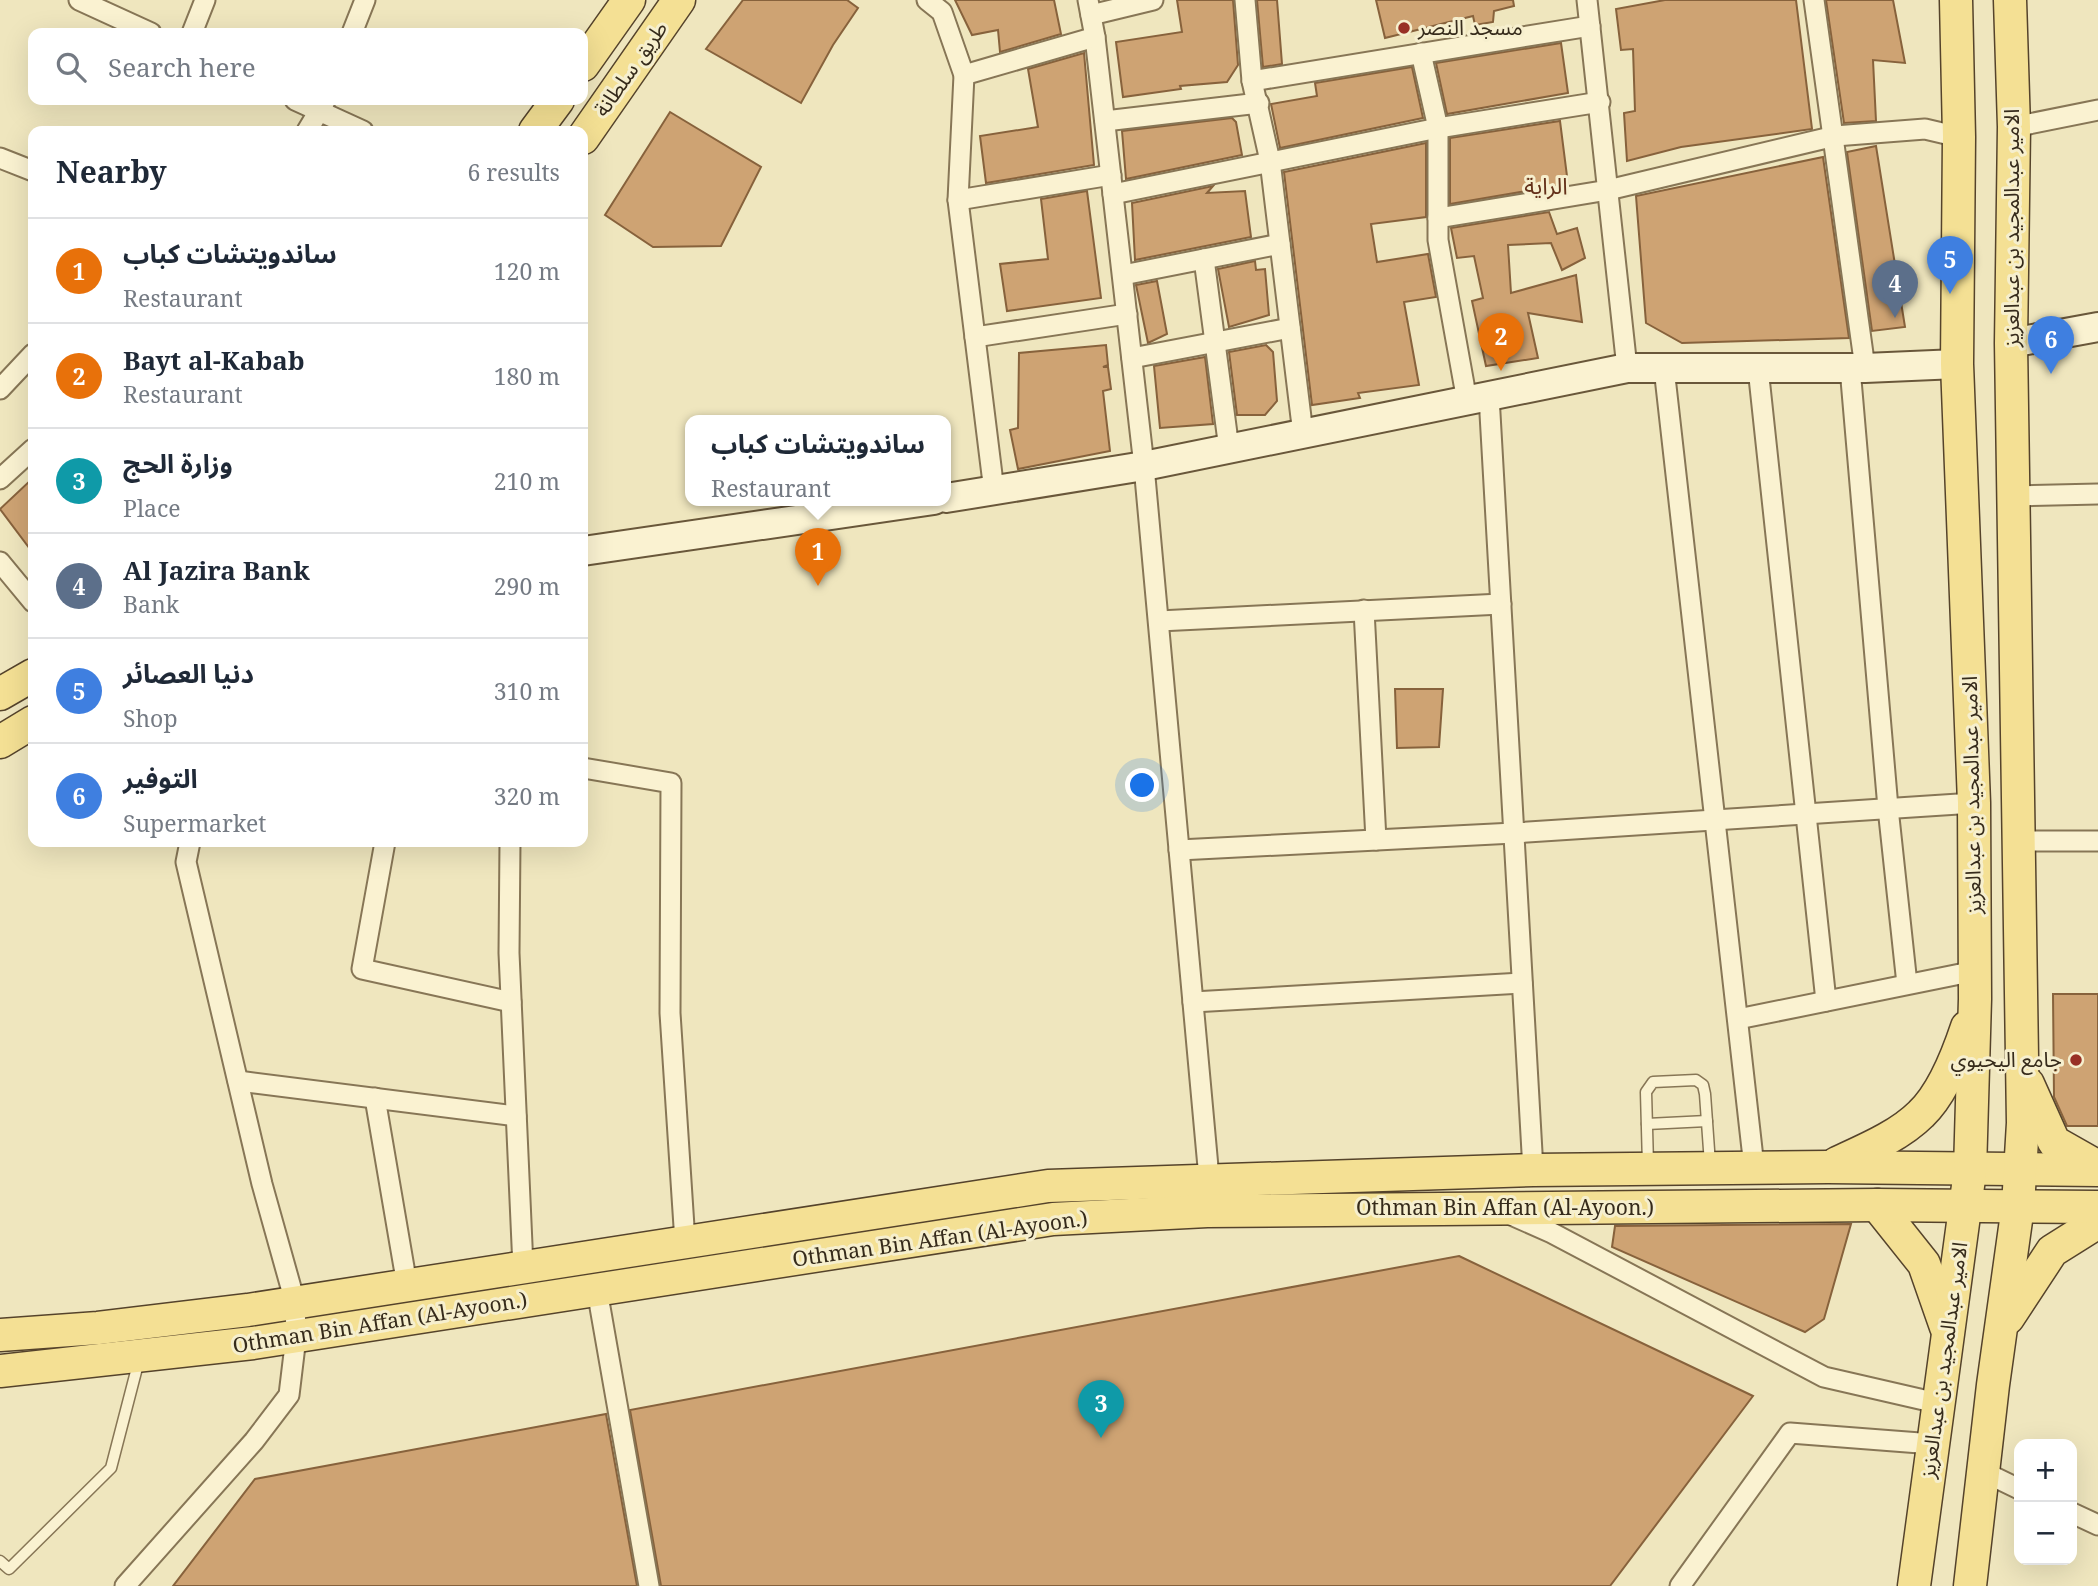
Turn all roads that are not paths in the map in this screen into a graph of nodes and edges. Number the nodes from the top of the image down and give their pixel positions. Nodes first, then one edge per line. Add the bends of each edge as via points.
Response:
1 (79, 0) edge
2 (205, 0) edge
3 (365, 0) edge
4 (629, 0) edge
5 (679, 0) edge
6 (927, 0) edge
7 (1153, 0) edge
8 (1245, 0) edge
9 (1587, 0) edge
10 (1814, 0) edge
11 (1956, 0) edge
12 (2010, 0) edge
13 (1090, 8) edge
14 (1590, 26) junction
15 (140, 28) edge
16 (194, 28) edge
17 (354, 28) edge
18 (1095, 37) junction
19 (1421, 53) junction
20 (588, 58) edge
21 (964, 75) junction
22 (1252, 81) junction
23 (1600, 102) junction
24 (1259, 103) junction
25 (554, 105) edge
26 (323, 106) edge
27 (2098, 110) edge
28 (1105, 121) junction
29 (310, 126) edge
30 (355, 126) edge
31 (540, 126) edge
32 (2014, 127) junction
33 (1438, 128) junction
34 (588, 131) edge
35 (1835, 136) junction
36 (1959, 137) junction
37 (0, 158) edge
38 (1270, 161) junction
39 (28, 169) edge
40 (1112, 184) junction
41 (1608, 190) junction
42 (958, 200) junction
43 (1438, 218) junction
44 (1280, 244) junction
45 (1204, 259) junction
46 (1123, 275) junction
47 (1127, 314) junction
48 (2098, 327) edge
49 (1290, 328) junction
50 (975, 337) junction
51 (1215, 342) junction
52 (2011, 343) junction
53 (1132, 358) junction
54 (28, 359) edge
55 (1957, 364) junction
56 (1628, 368) junction
57 (1664, 368) junction
58 (1758, 368) junction
59 (1858, 368) junction
60 (0, 389) edge
61 (1478, 398) junction
62 (1303, 434) junction
63 (1229, 449) junction
64 (28, 454) edge
65 (1144, 466) junction
66 (0, 479) edge
67 (994, 491) junction
68 (2098, 494) edge
69 (2014, 496) junction
70 (951, 497) edge
71 (893, 506) edge
72 (588, 550) edge
73 (2014, 553) junction
74 (1965, 556) junction
75 (0, 562) edge
76 (28, 596) edge
77 (1501, 604) junction
78 (1364, 611) junction
79 (1159, 621) junction
80 (28, 678) edge
81 (0, 694) edge
82 (28, 725) edge
83 (0, 742) edge
84 (588, 769) edge
85 (1974, 803) junction
86 (1888, 808) junction
87 (1808, 814) junction
88 (1716, 820) junction
89 (1514, 833) junction
90 (1376, 840) junction
91 (2020, 841) junction
92 (2098, 841) edge
93 (189, 847) edge
94 (383, 847) edge
95 (510, 847) edge
96 (1180, 850) junction
97 (1522, 983) junction
98 (1907, 984) junction
99 (1975, 985) junction
100 (1826, 1001) junction
101 (511, 1002) junction
102 (1193, 1002) junction
103 (1738, 1019) junction
104 (2024, 1074) junction
105 (238, 1081) junction
106 (375, 1098) junction
107 (516, 1116) junction
108 (1707, 1121) junction
109 (1647, 1124) junction
110 (1754, 1167) junction
111 (1828, 1167) junction
112 (1710, 1168) junction
113 (2098, 1168) edge
114 (1648, 1169) junction
115 (1533, 1170) junction
116 (2022, 1170) junction
117 (1970, 1171) junction
118 (1209, 1178) junction
119 (1877, 1205) junction
120 (1964, 1206) junction
121 (2018, 1206) junction
122 (2098, 1207) edge
123 (1495, 1209) junction
124 (2098, 1222) edge
125 (685, 1242) junction
126 (523, 1267) junction
127 (407, 1285) junction
128 (597, 1290) junction
129 (295, 1303) junction
130 (1947, 1332) junction
131 (2001, 1332) junction
132 (0, 1335) edge
133 (296, 1337) junction
134 (140, 1356) junction
135 (0, 1371) edge
136 (1937, 1403) junction
137 (1933, 1444) junction
138 (1984, 1472) junction
139 (2014, 1487) edge
140 (2077, 1515) edge
141 (2098, 1525) edge
142 (0, 1560) edge
143 (124, 1586) edge
144 (649, 1586) edge
145 (1680, 1586) edge
146 (1914, 1586) edge
147 (1970, 1586) edge

1 - 15 street
2 - 16 street
3 - 17 street
4 - 20 main road, طريق سلطانة
5 - 34 main road, طريق سلطانة
6 - 21 street via 942,12
7 - 13 street
8 - 22 street
9 - 14 street
10 - 35 street
11 - 36 main road, الامير عبدالمجيد بن عبدالعزيز
12 - 32 main road, الامير عبدالمجيد بن عبدالعزيز
13 - 18 street
14 - 19 street
14 - 23 street
18 - 21 street
18 - 28 street
19 - 22 street
19 - 33 street
21 - 42 street
22 - 24 street
23 - 33 street
23 - 41 street
24 - 28 street
24 - 38 street
25 - 31 main road
26 - 29 street
26 - 30 street
27 - 32 street
28 - 40 street
32 - 52 main road, الامير عبدالمجيد بن عبدالعزيز
33 - 38 street
33 - 43 street
35 - 36 street via 1925,129
35 - 41 street
35 - 59 street
36 - 55 main road, الامير عبدالمجيد بن عبدالعزيز
37 - 39 street
38 - 40 street
38 - 44 street
40 - 42 street
40 - 46 street
41 - 43 street
41 - 56 street
42 - 50 street
43 - 61 street via 1438,240
44 - 45 street
44 - 49 street
45 - 46 street
45 - 51 street
46 - 47 street
47 - 50 street
47 - 53 street
48 - 52 street
49 - 51 street
49 - 62 street
50 - 67 street
51 - 53 street
51 - 63 street
52 - 69 main road, الامير عبدالمجيد بن عبدالعزيز
53 - 65 street
54 - 60 street
55 - 59 street
55 - 74 main road, الامير عبدالمجيد بن عبدالعزيز
56 - 57 street
56 - 61 street
57 - 58 street
57 - 88 street
58 - 59 street
58 - 87 street
59 - 86 street
61 - 62 street
61 - 77 street
62 - 63 street
63 - 65 street
64 - 66 street
65 - 67 street
65 - 79 street
67 - 70 street
68 - 69 street
69 - 73 main road, الامير عبدالمجيد بن عبدالعزيز
71 - 72 street
73 - 74 main road
73 - 91 main road, الامير عبدالمجيد بن عبدالعزيز
74 - 85 main road, الامير عبدالمجيد بن عبدالعزيز
75 - 76 street
77 - 78 street
77 - 89 street
78 - 79 street
78 - 90 street
79 - 96 street
80 - 81 main road
82 - 83 main road
84 - 125 street via 670,783 670,1013
85 - 86 street
85 - 99 main road, الامير عبدالمجيد بن عبدالعزيز
86 - 87 street
86 - 98 street
87 - 88 street
87 - 100 street
88 - 89 street
88 - 103 street
89 - 90 street
89 - 97 street
90 - 96 street
91 - 92 street
91 - 104 main road, الامير عبدالمجيد بن عبدالعزيز
93 - 105 street via 186,862
94 - 101 street via 362,969
95 - 101 street
96 - 102 street
97 - 102 street
97 - 115 street
98 - 99 street
98 - 100 street
99 - 111 main road via 1957,1058 1922,1113 1875,1145
99 - 117 main road, الامير عبدالمجيد بن عبدالعزيز
100 - 103 street
101 - 107 street
102 - 118 street
103 - 110 street
104 - 113 main road via 2054,1142
104 - 116 main road, الامير عبدالمجيد بن عبدالعزيز
105 - 106 street
105 - 129 street
106 - 107 street
106 - 127 street
107 - 126 street
108 - 109 lane
108 - 109 lane via 1703,1085 1696,1080 1653,1082 1646,1092
108 - 112 lane
109 - 114 lane
110 - 111 main road, Othman Bin Affan (Al-Ayoon.)
110 - 112 main road, Othman Bin Affan (Al-Ayoon.)
111 - 117 main road, Othman Bin Affan (Al-Ayoon.)
112 - 114 main road, Othman Bin Affan (Al-Ayoon.)
113 - 116 main road, Othman Bin Affan (Al-Ayoon.)
114 - 115 main road, Othman Bin Affan (Al-Ayoon.)
115 - 118 main road, Othman Bin Affan (Al-Ayoon.)
116 - 117 main road, Othman Bin Affan (Al-Ayoon.)
116 - 121 main road, الامير عبدالمجيد بن عبدالعزيز
117 - 120 main road, الامير عبدالمجيد بن عبدالعزيز
118 - 125 main road, Othman Bin Affan (Al-Ayoon.) via 1048,1186
119 - 120 main road, Othman Bin Affan (Al-Ayoon.)
119 - 123 main road, Othman Bin Affan (Al-Ayoon.)
119 - 130 main road via 1924,1264
120 - 121 main road, Othman Bin Affan (Al-Ayoon.)
120 - 130 main road, الامير عبدالمجيد بن عبدالعزيز
121 - 122 main road, Othman Bin Affan (Al-Ayoon.)
121 - 131 main road, الامير عبدالمجيد بن عبدالعزيز
123 - 128 main road, Othman Bin Affan (Al-Ayoon.) via 1207,1211 1053,1219
123 - 136 street via 1552,1233 1824,1377
124 - 131 main road via 2052,1251
125 - 126 main road, Othman Bin Affan (Al-Ayoon.)
126 - 127 main road, Othman Bin Affan (Al-Ayoon.)
127 - 129 main road, Othman Bin Affan (Al-Ayoon.)
128 - 133 main road, Othman Bin Affan (Al-Ayoon.)
128 - 144 street
129 - 132 main road, Othman Bin Affan (Al-Ayoon.) via 97,1328
129 - 133 street
130 - 136 main road, الامير عبدالمجيد بن عبدالعزيز
131 - 138 main road, الامير عبدالمجيد بن عبدالعزيز
133 - 134 main road, Othman Bin Affan (Al-Ayoon.)
133 - 143 street via 289,1395 254,1441
134 - 135 main road, Othman Bin Affan (Al-Ayoon.)
134 - 142 lane via 111,1468 9,1569
136 - 137 main road, الامير عبدالمجيد بن عبدالعزيز
137 - 145 street via 1790,1433
137 - 146 main road, الامير عبدالمجيد بن عبدالعزيز
138 - 139 street
138 - 147 main road, الامير عبدالمجيد بن عبدالعزيز
140 - 141 street

